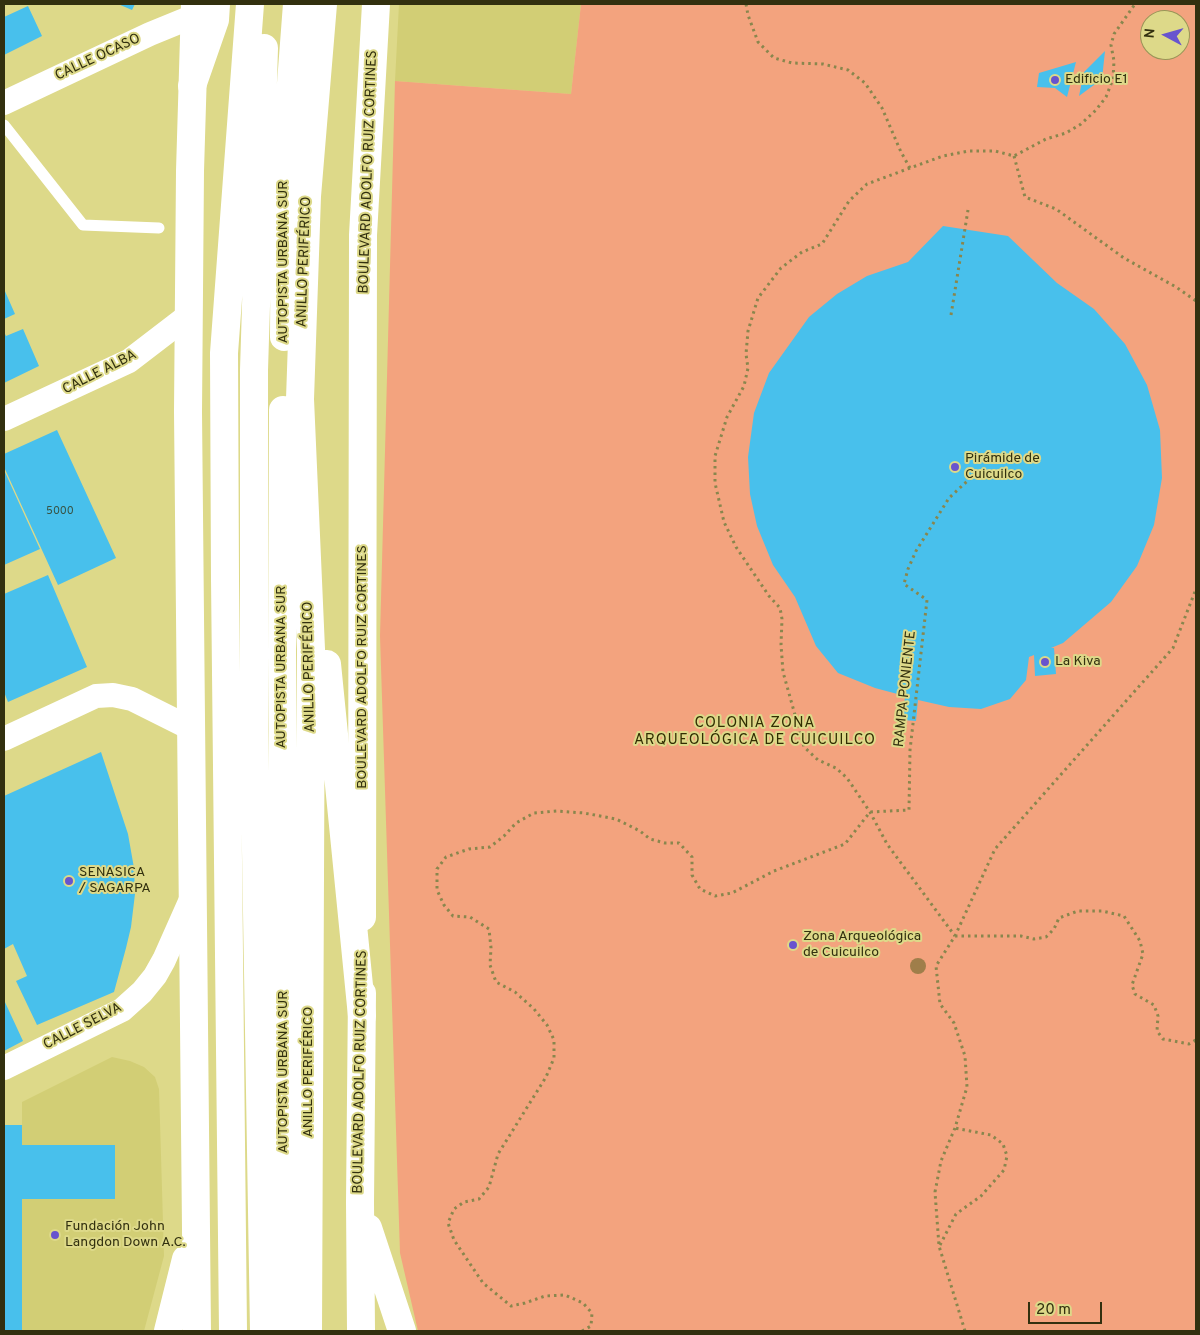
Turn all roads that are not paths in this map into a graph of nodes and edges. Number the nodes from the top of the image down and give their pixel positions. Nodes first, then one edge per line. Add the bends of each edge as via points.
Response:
1 (250, 4) edge
2 (266, 4) edge
3 (297, 4) edge
4 (323, 4) edge
5 (329, 4) edge
6 (376, 4) edge
7 (202, 8) edge
8 (317, 76) junction
9 (4, 103) edge
10 (4, 125) edge
11 (160, 228) dead end
12 (189, 315) junction
13 (300, 399) junction
14 (4, 419) edge
15 (190, 728) junction
16 (4, 739) edge
17 (193, 895) junction
18 (362, 1016) junction
19 (4, 1068) edge
20 (360, 1202) junction
21 (195, 1221) junction
22 (168, 1331) edge
23 (197, 1331) edge
24 (233, 1331) edge
25 (264, 1331) edge
26 (286, 1331) edge
27 (308, 1331) edge
28 (361, 1331) edge
29 (402, 1331) edge

1 - 24 main road via 224,353
2 - 25 main road, AUTOPISTA URBANA SUR via 254,370 254,730
3 - 26 main road, AUTOPISTA URBANA SUR via 285,171 282,654
4 - 8 main road, ANILLO PERIFÉRICO
5 - 8 main road
6 - 18 main road, BOULEVARD ADOLFO RUIZ CORTINES via 363,235
7 - 9 street, CALLE OCASO
7 - 12 main road via 215,20 192,86
8 - 13 main road, ANILLO PERIFÉRICO via 307,196
10 - 11 lane via 83,226
12 - 14 street, CALLE ALBA via 129,361
12 - 15 main road
13 - 18 main road
13 - 27 main road, ANILLO PERIFÉRICO via 311,649
15 - 16 street via 132,699 96,696
15 - 17 main road
17 - 19 street, CALLE SELVA via 164,960 142,992 122,1010
17 - 21 main road
18 - 20 main road, BOULEVARD ADOLFO RUIZ CORTINES
20 - 28 main road, BOULEVARD ADOLFO RUIZ CORTINES
20 - 29 main road
21 - 22 main road
21 - 23 main road

